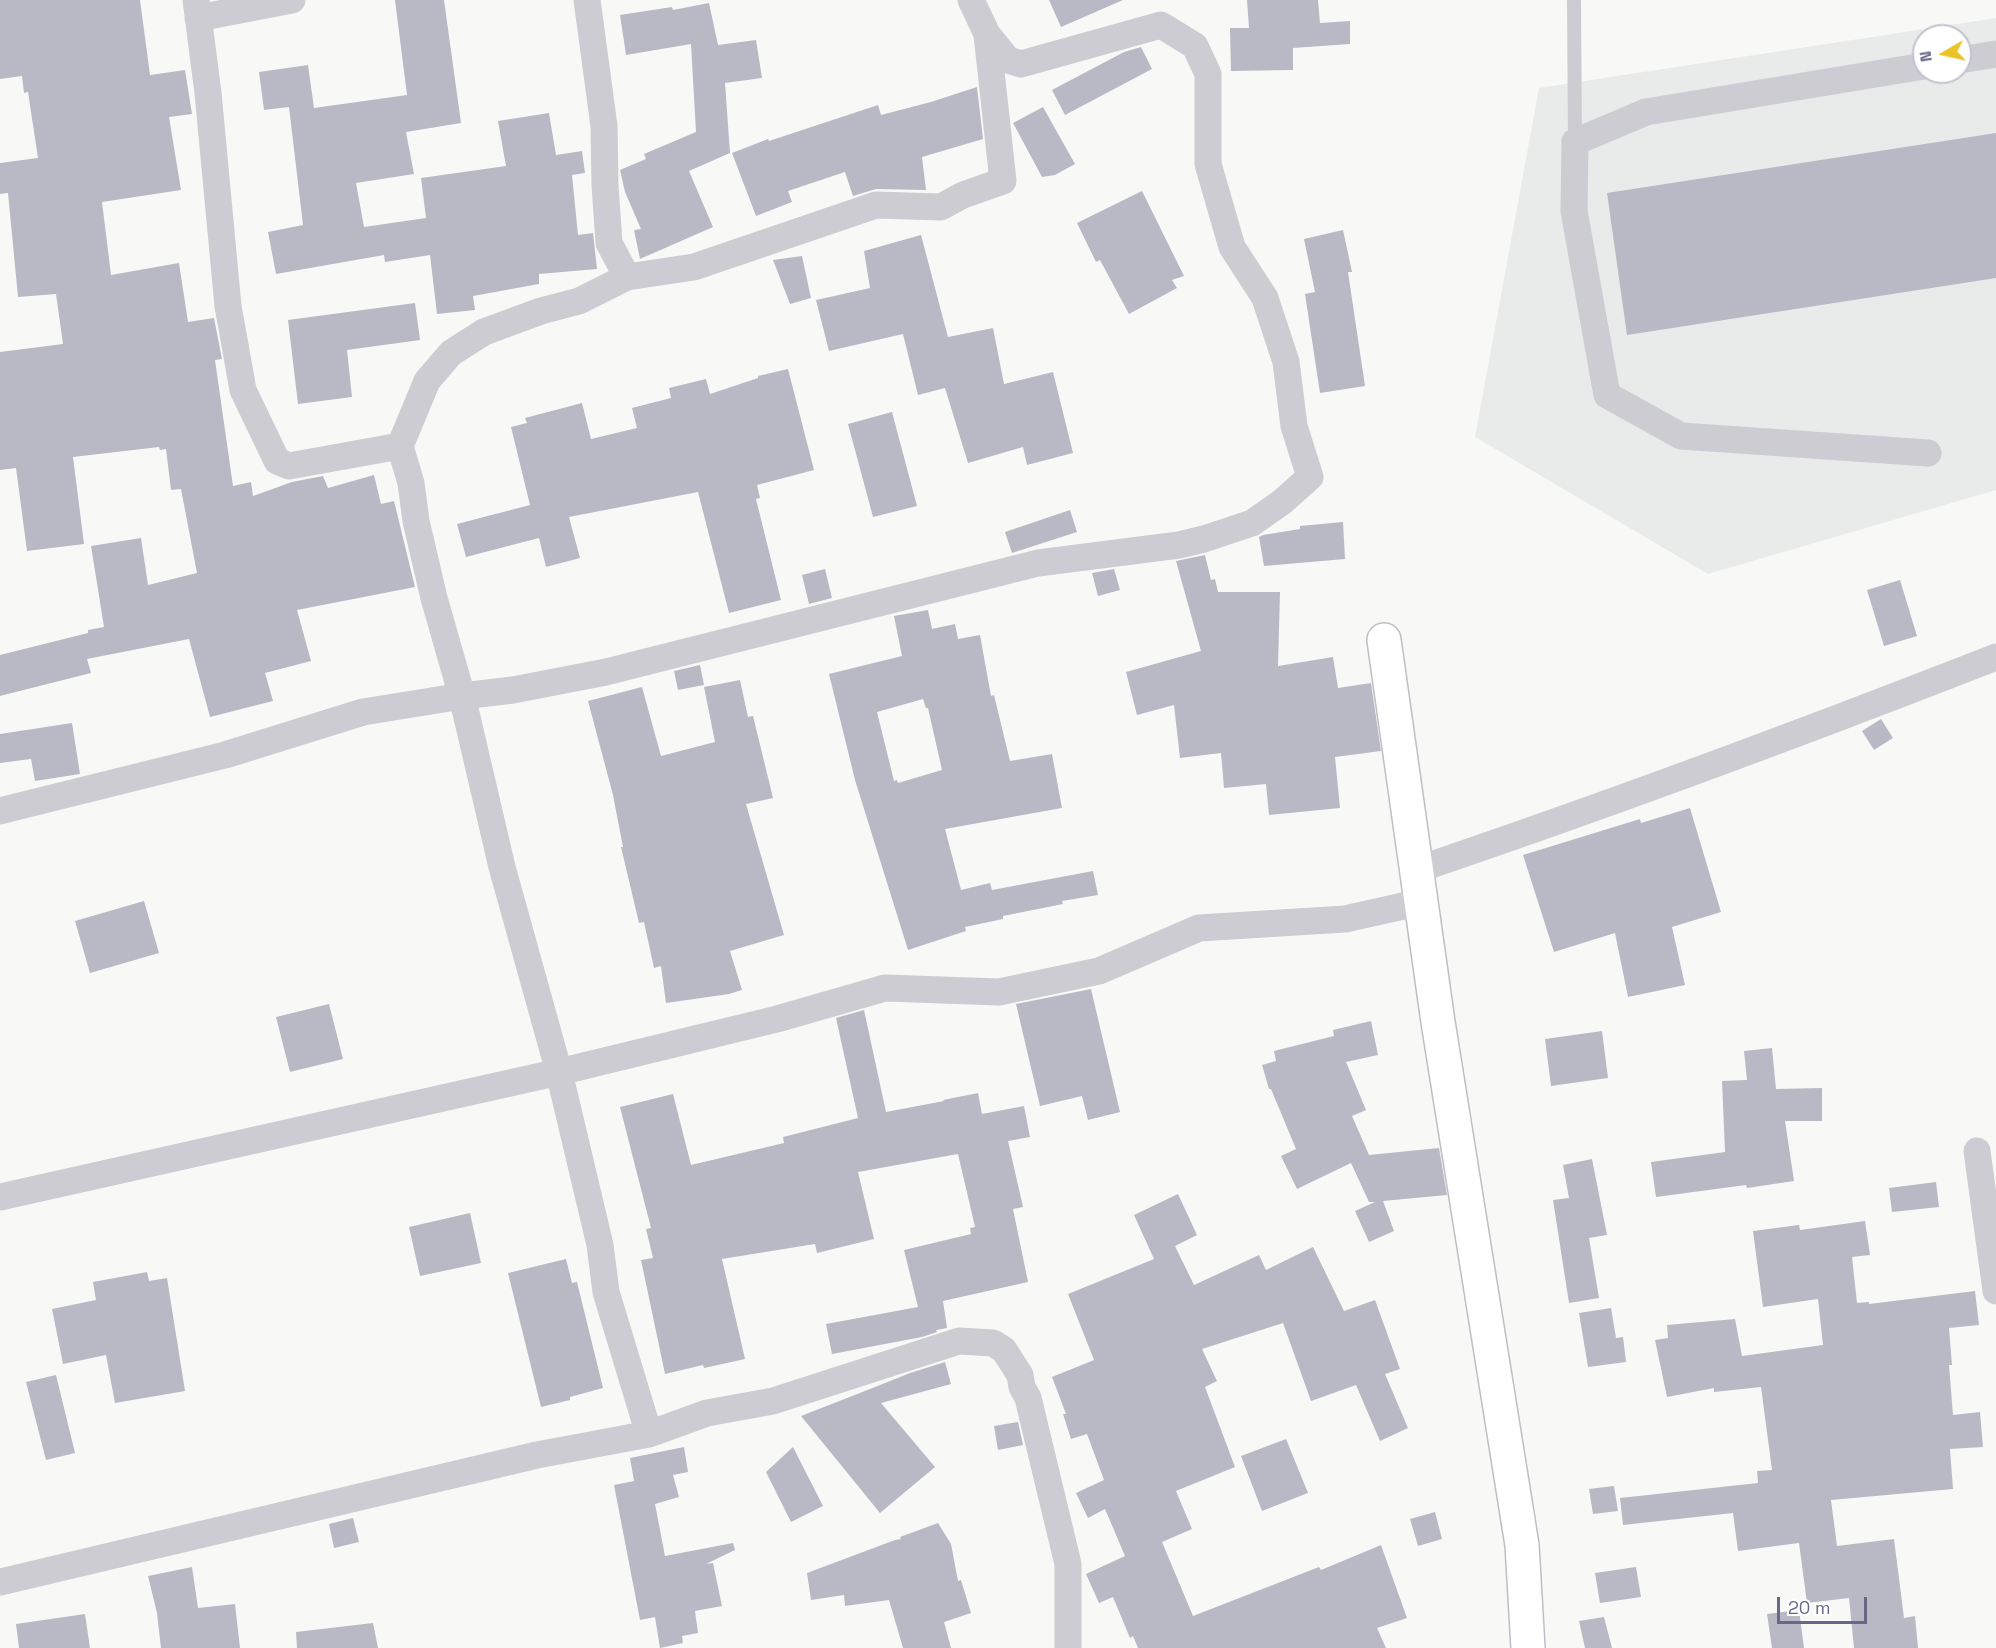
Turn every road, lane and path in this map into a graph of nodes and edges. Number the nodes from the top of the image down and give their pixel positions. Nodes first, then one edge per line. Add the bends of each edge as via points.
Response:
1 (292, 0) edge
2 (587, 0) edge
3 (971, 0) edge
4 (1574, 0) edge
5 (197, 9) edge
6 (987, 34) junction
7 (1996, 54) edge
8 (1972, 58) edge
9 (1912, 68) edge
10 (1575, 142) junction
11 (627, 277) junction
12 (400, 446) junction
13 (1929, 453) dead end
14 (1384, 640) dead end
15 (1996, 657) edge
16 (462, 696) junction
17 (0, 812) edge
18 (1416, 870) junction
19 (1421, 902) junction
20 (559, 1072) junction
21 (1977, 1151) dead end
22 (0, 1197) edge
23 (1996, 1292) edge
24 (649, 1434) junction
25 (0, 1582) edge
26 (1068, 1648) edge
27 (1528, 1648) edge

1 - 5 street
2 - 11 street via 604,126 609,243
3 - 6 street
4 - 10 lane
5 - 12 street via 228,306 243,390 277,460 289,466
6 - 11 street via 1003,181 941,207 876,205 694,267
6 - 16 street via 1008,60 1021,64 1161,25 1195,46 1208,74 1208,164 1232,247 1265,297 1286,362 1294,426 1310,477 1252,523 1204,539 1038,563 606,672
7 - 8 street
9 - 10 street via 1646,112
10 - 13 street via 1574,210 1607,395 1681,436
11 - 12 street via 579,301 484,332 451,353 427,381
12 - 16 street via 434,598
14 - 18 street
15 - 18 street via 1838,719
16 - 17 street via 363,712 225,755
16 - 20 street via 502,867
18 - 19 street
19 - 20 street via 1345,919 1199,928 1099,971 999,992 885,988 777,1019
19 - 27 street via 1522,1545
20 - 22 street
20 - 24 street via 600,1245 606,1292
21 - 23 street
24 - 25 street via 537,1455
24 - 26 street via 707,1413 773,1401 958,1341 993,1343 1004,1350 1020,1375 1028,1398 1068,1564

